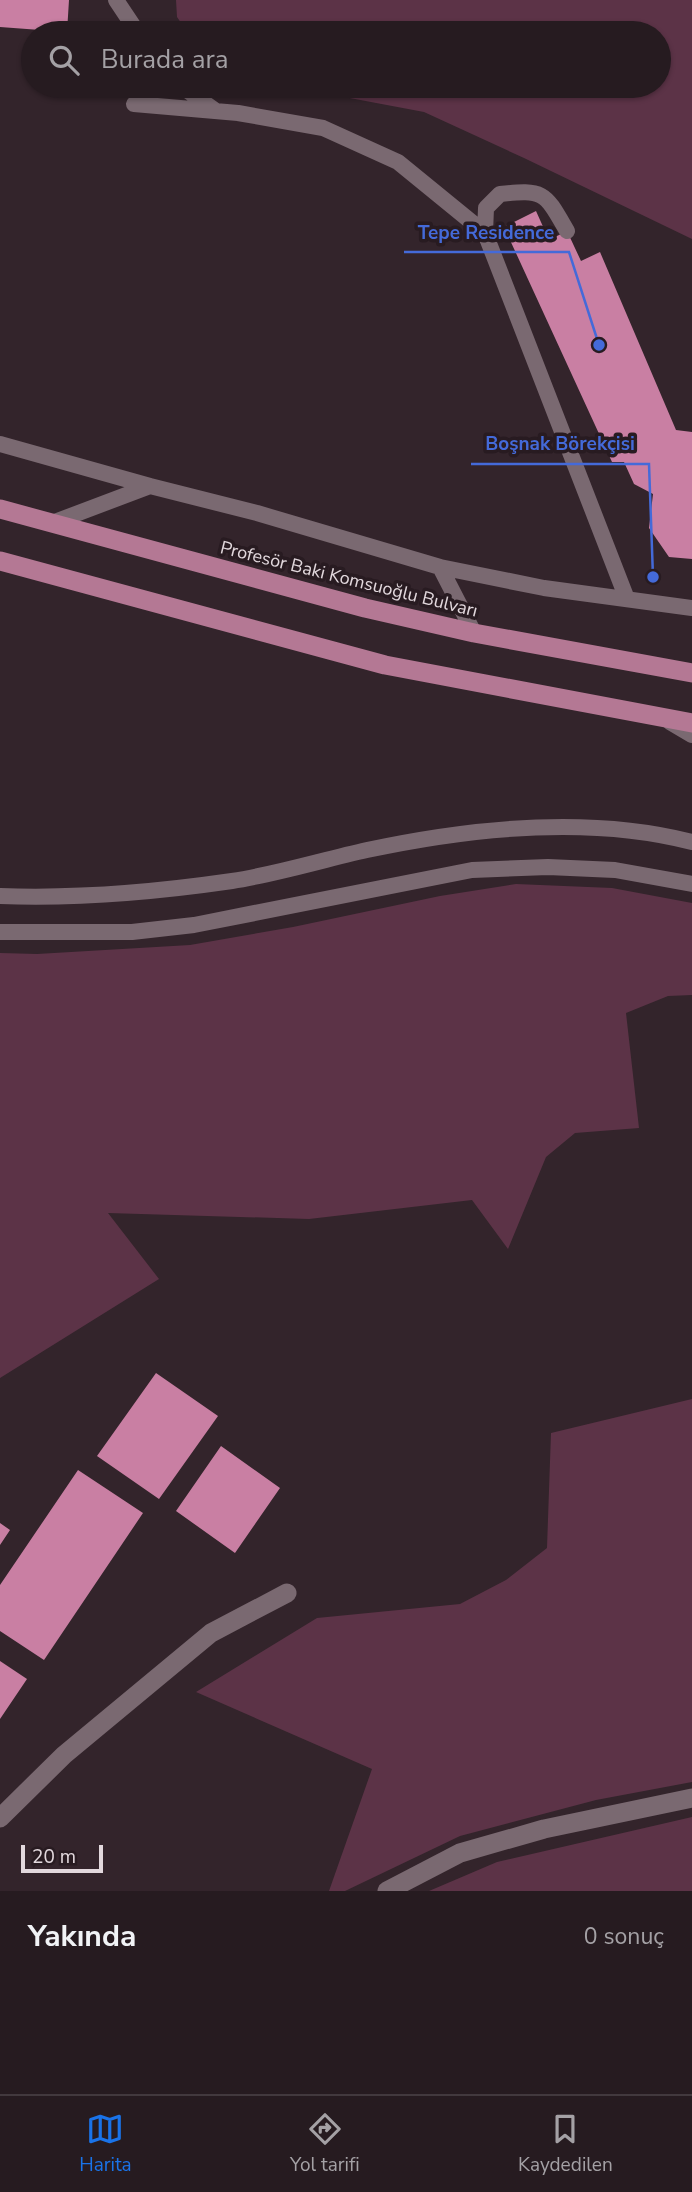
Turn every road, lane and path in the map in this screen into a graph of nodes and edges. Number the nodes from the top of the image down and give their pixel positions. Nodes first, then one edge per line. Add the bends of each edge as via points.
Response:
1 (116, 0) edge
2 (130, 21) edge
3 (198, 98) edge
4 (134, 104) dead end
5 (216, 111) junction
6 (567, 231) dead end
7 (485, 233) junction
8 (0, 444) edge
9 (150, 486) junction
10 (0, 509) edge
11 (52, 523) junction
12 (0, 561) edge
13 (440, 566) junction
14 (627, 599) junction
15 (692, 608) edge
16 (474, 633) junction
17 (692, 673) edge
18 (668, 720) junction
19 (692, 723) edge
20 (692, 735) edge
21 (688, 837) edge
22 (692, 884) edge
23 (0, 896) edge
24 (0, 932) edge
25 (287, 1593) dead end
26 (692, 1798) edge
27 (0, 1818) edge
28 (387, 1891) edge

1 - 2 lane
3 - 5 lane
4 - 5 lane
5 - 7 lane via 323,128 398,162
6 - 7 lane via 549,200 529,191 500,194 486,208
7 - 14 lane
8 - 9 lane
9 - 11 lane
9 - 13 lane
10 - 11 highway, Profesör Baki Komsuoğlu Bulvarı
11 - 16 highway, Profesör Baki Komsuoğlu Bulvarı
12 - 18 highway via 386,665
13 - 14 lane
13 - 16 lane
14 - 15 lane
16 - 17 highway, Profesör Baki Komsuoğlu Bulvarı
18 - 19 highway
18 - 20 lane
21 - 23 lane via 601,829 493,830 409,842 234,880 99,894
22 - 24 lane via 615,870 472,870 194,925 132,932
25 - 27 street via 211,1633 64,1755
26 - 28 street via 544,1829 460,1853

